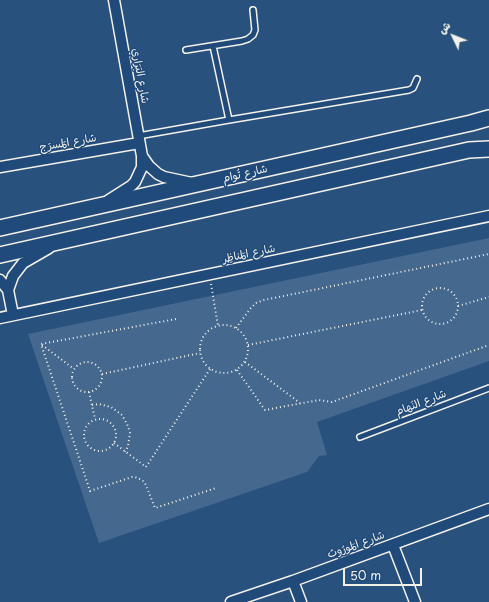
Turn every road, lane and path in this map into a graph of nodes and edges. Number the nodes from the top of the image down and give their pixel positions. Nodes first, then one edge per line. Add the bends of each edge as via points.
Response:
1 (114, 0) edge
2 (252, 10) dead end
3 (213, 46) junction
4 (186, 50) dead end
5 (417, 79) dead end
6 (489, 118) edge
7 (229, 120) junction
8 (139, 140) junction
9 (489, 149) edge
10 (142, 156) junction
11 (0, 167) edge
12 (197, 184) junction
13 (101, 206) junction
14 (489, 216) edge
15 (0, 228) edge
16 (59, 242) junction
17 (489, 254) edge
18 (0, 255) edge
19 (210, 275) junction
20 (0, 280) edge
21 (8, 290) junction
22 (489, 297) edge
23 (458, 306) junction
24 (422, 310) junction
25 (13, 315) junction
26 (0, 318) edge
27 (176, 319) dead end
28 (218, 326) junction
29 (236, 328) junction
30 (41, 344) junction
31 (248, 345) junction
32 (489, 345) edge
33 (200, 354) junction
34 (245, 362) junction
35 (74, 369) junction
36 (210, 369) junction
37 (237, 370) junction
38 (102, 374) junction
39 (489, 388) edge
40 (89, 392) junction
41 (300, 403) junction
42 (92, 404) junction
43 (95, 419) junction
44 (360, 437) dead end
45 (114, 443) junction
46 (125, 452) junction
47 (216, 488) dead end
48 (489, 509) edge
49 (393, 544) junction
50 (293, 581) junction
51 (231, 602) edge
52 (301, 602) edge
53 (415, 602) edge

1 - 8 street, شارع البَرَاري
2 - 3 lane via 255,30 248,39
3 - 4 lane
3 - 7 lane
5 - 7 lane via 413,88 409,90
6 - 12 main road, شارع تُوام
7 - 8 lane
8 - 10 street, شارع البَرَاري
8 - 11 street, شارع المَسرَج
9 - 16 main road via 469,150
10 - 12 street, شارع البَرَاري via 158,174
10 - 13 street, شارع البَرَاري via 140,172 135,182
12 - 13 main road, شارع تُوام
13 - 15 main road, شارع تُوام
14 - 19 street, شارع المَناظِر
16 - 18 main road
16 - 21 street via 23,263 13,276
17 - 29 path via 264,300 256,303
19 - 25 street, شارع المَناظِر
19 - 28 path
20 - 21 street
21 - 25 street
22 - 23 path
23 - 24 path via 455,316 442,324 432,322
23 - 24 path via 453,292 438,288 425,295
24 - 31 path
25 - 26 street, شارع المَناظِر
27 - 30 path
28 - 29 path
28 - 33 path via 204,336
29 - 31 path via 244,335
30 - 35 path
30 - 47 path via 90,491 132,476 145,483 155,508
31 - 34 path via 248,357
32 - 41 path via 332,402 319,400
33 - 36 path
33 - 38 path
34 - 37 path
34 - 41 path
35 - 38 path via 81,363 90,362 98,366
35 - 40 path via 71,377 74,386 81,391
36 - 37 path via 226,374
36 - 46 path via 146,467
37 - 41 path via 265,410
38 - 40 path via 101,384
39 - 44 lane, شارع النَهام
40 - 42 path
42 - 43 path
42 - 46 path via 111,407 122,415 130,433
43 - 45 path via 105,419 113,424 116,434
43 - 45 path via 87,424 83,433 85,443 97,451 102,451
45 - 46 path
48 - 49 street, شارع المَورُوث
49 - 50 street, شارع المَورُوث
49 - 53 street
50 - 51 street, شارع المَورُوث
50 - 52 street

